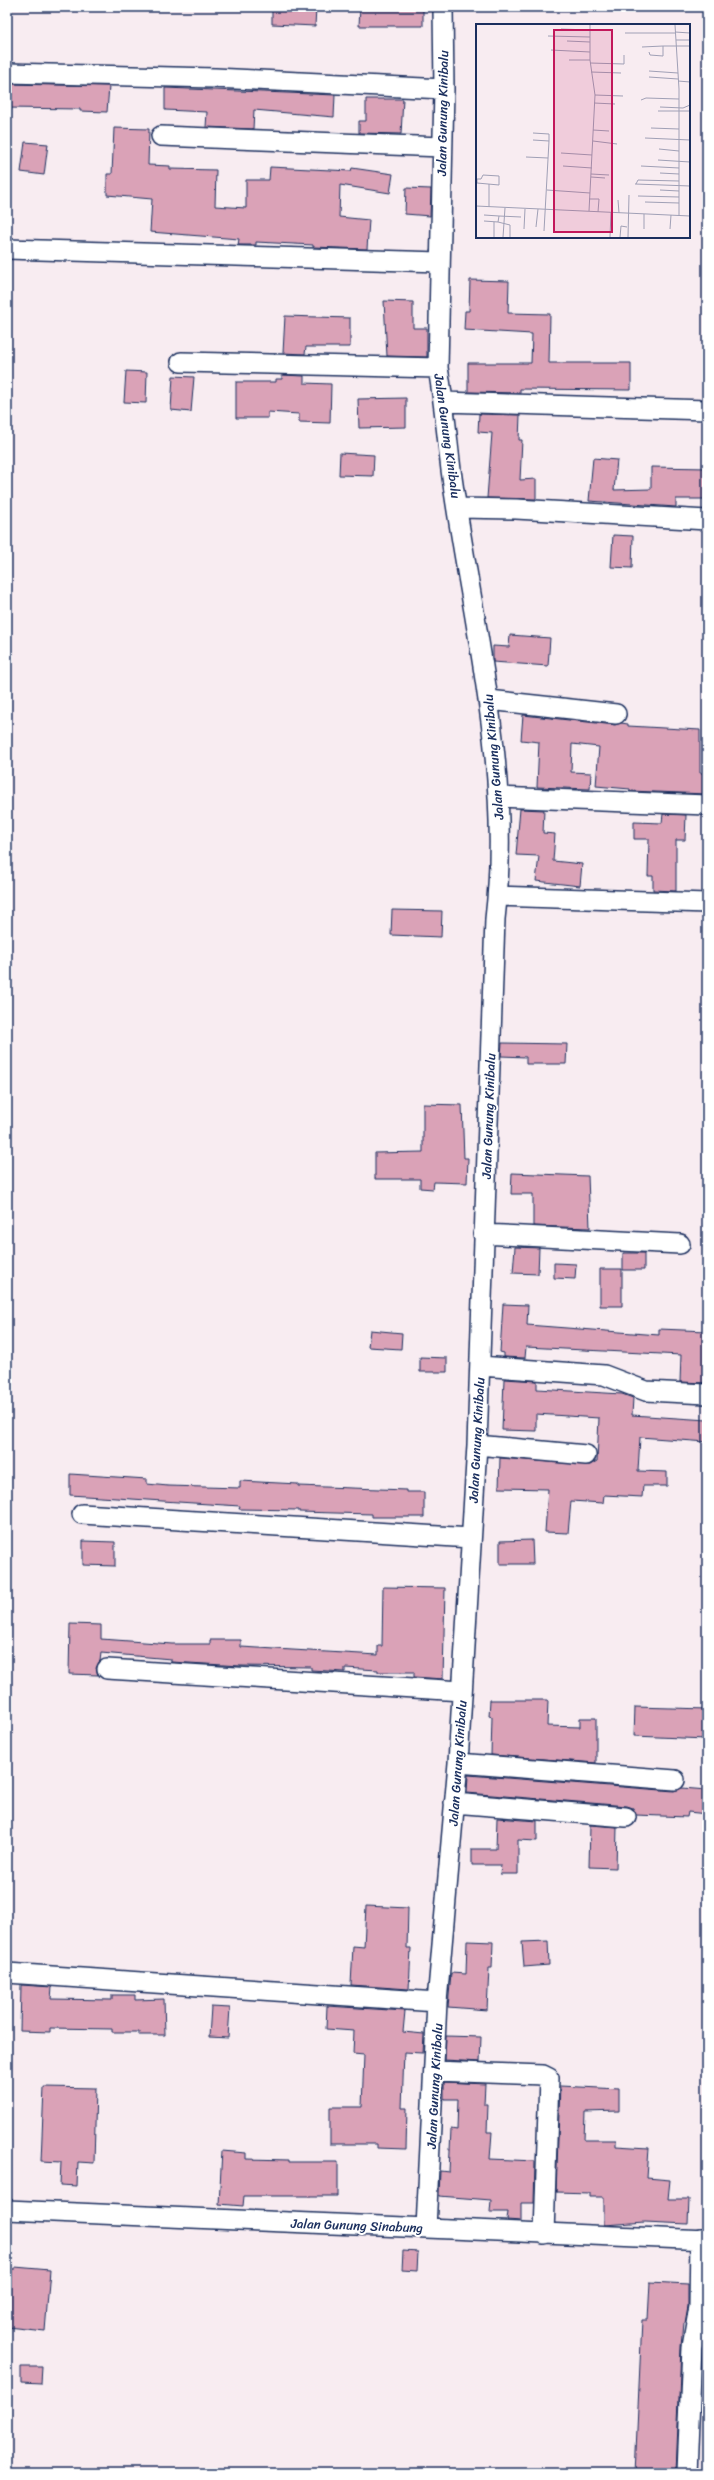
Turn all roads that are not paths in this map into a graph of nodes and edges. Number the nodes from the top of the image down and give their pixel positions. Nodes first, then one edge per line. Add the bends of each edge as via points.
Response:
1 (443, 7) edge
2 (7, 73) edge
3 (444, 89) junction
4 (161, 136) dead end
5 (442, 147) junction
6 (7, 249) edge
7 (440, 262) junction
8 (181, 362) dead end
9 (438, 368) junction
10 (444, 402) junction
11 (707, 410) edge
12 (458, 508) junction
13 (707, 520) edge
14 (489, 700) junction
15 (616, 714) dead end
16 (499, 797) junction
17 (707, 804) edge
18 (498, 896) junction
19 (707, 903) edge
20 (484, 1234) junction
21 (680, 1244) dead end
22 (480, 1366) junction
23 (707, 1394) edge
24 (477, 1445) junction
25 (586, 1455) dead end
26 (82, 1514) dead end
27 (471, 1538) junction
28 (107, 1669) dead end
29 (462, 1691) junction
30 (458, 1763) junction
31 (675, 1780) dead end
32 (454, 1803) junction
33 (626, 1818) dead end
34 (7, 1973) edge
35 (437, 2002) junction
36 (436, 2071) junction
37 (7, 2210) edge
38 (426, 2228) junction
39 (544, 2234) junction
40 (703, 2240) edge
41 (687, 2473) edge

1 - 3 street, Jalan Gunung Kinibalu
2 - 3 street via 215,78
3 - 5 street, Jalan Gunung Kinibalu
4 - 5 street
5 - 7 street, Jalan Gunung Kinibalu
6 - 7 street
7 - 9 street, Jalan Gunung Kinibalu
8 - 9 street
9 - 10 street, Jalan Gunung Kinibalu
10 - 11 street
10 - 12 street, Jalan Gunung Kinibalu
12 - 13 street
12 - 14 street, Jalan Gunung Kinibalu
14 - 15 street
14 - 16 street, Jalan Gunung Kinibalu
16 - 17 street
16 - 18 street, Jalan Gunung Kinibalu
18 - 19 street
18 - 20 street, Jalan Gunung Kinibalu
20 - 21 street
20 - 22 street, Jalan Gunung Kinibalu
22 - 23 street via 604,1375 646,1391
22 - 24 street, Jalan Gunung Kinibalu
24 - 25 street
24 - 27 street, Jalan Gunung Kinibalu
26 - 27 street
27 - 29 street, Jalan Gunung Kinibalu
28 - 29 street
29 - 30 street, Jalan Gunung Kinibalu
30 - 31 street
30 - 32 street, Jalan Gunung Kinibalu
32 - 33 street
32 - 35 street, Jalan Gunung Kinibalu
34 - 35 street
35 - 36 street, Jalan Gunung Kinibalu
36 - 38 street, Jalan Gunung Kinibalu
36 - 39 street via 543,2075 549,2078
37 - 38 street, Jalan Gunung Sinabung
38 - 39 street, Jalan Gunung Sinabung
39 - 40 street, Jalan Gunung Sinabung
40 - 41 street via 699,2307 692,2347

